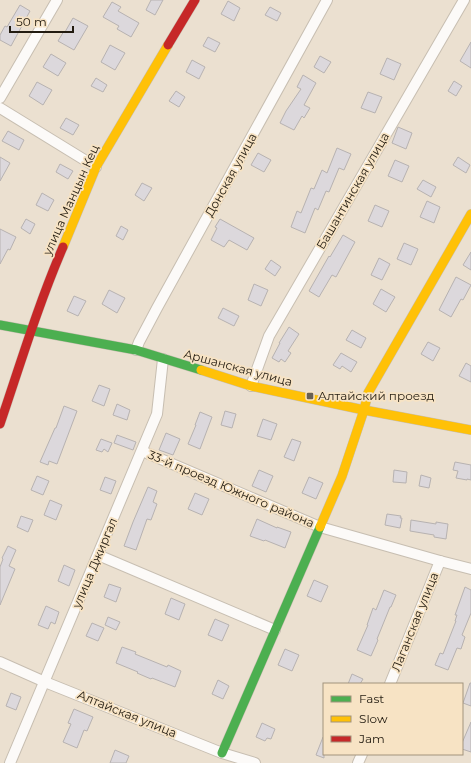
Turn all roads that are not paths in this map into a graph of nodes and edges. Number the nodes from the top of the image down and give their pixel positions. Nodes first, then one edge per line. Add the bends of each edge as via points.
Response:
1 (57, 0) edge
2 (195, 0) edge
3 (327, 0) edge
4 (464, 0) edge
5 (0, 98) edge
6 (0, 108) edge
7 (96, 167) junction
8 (471, 214) edge
9 (0, 325) edge
10 (32, 330) junction
11 (136, 350) junction
12 (163, 359) junction
13 (251, 386) junction
14 (364, 410) junction
15 (0, 424) edge
16 (471, 430) edge
17 (142, 451) junction
18 (320, 527) junction
19 (98, 555) junction
20 (440, 561) junction
21 (471, 569) edge
22 (275, 630) junction
23 (0, 662) edge
24 (45, 682) junction
25 (390, 683) edge
26 (222, 753) junction
27 (10, 763) edge
28 (255, 763) edge

1 - 5 street
2 - 7 street, улица Манцын Кец
3 - 11 street, Донская улица
4 - 13 street, Башантинская улица via 269,336
6 - 7 street
7 - 10 street, улица Манцын Кец via 52,272
8 - 14 street via 368,393
9 - 10 street, Аршанская улица
10 - 11 street, Аршанская улица
10 - 15 street, улица Манцын Кец
11 - 12 street, Аршанская улица
12 - 13 street, Аршанская улица
12 - 17 street, улица Джиргал via 157,414
13 - 14 street, Аршанская улица
14 - 16 street, Аршанская улица
14 - 18 street via 342,476
17 - 18 street, 33-й проезд Южного района
17 - 19 street, улица Джиргал
18 - 20 street, Лаганская улица
18 - 22 street
19 - 22 street
19 - 24 street, улица Джиргал
20 - 21 street, Лаганская улица
20 - 25 street, Лаганская улица
22 - 26 street
23 - 24 street, Алтайская улица
24 - 26 street, Алтайская улица
24 - 27 street, улица Джиргал
26 - 28 street, Алтайская улица

